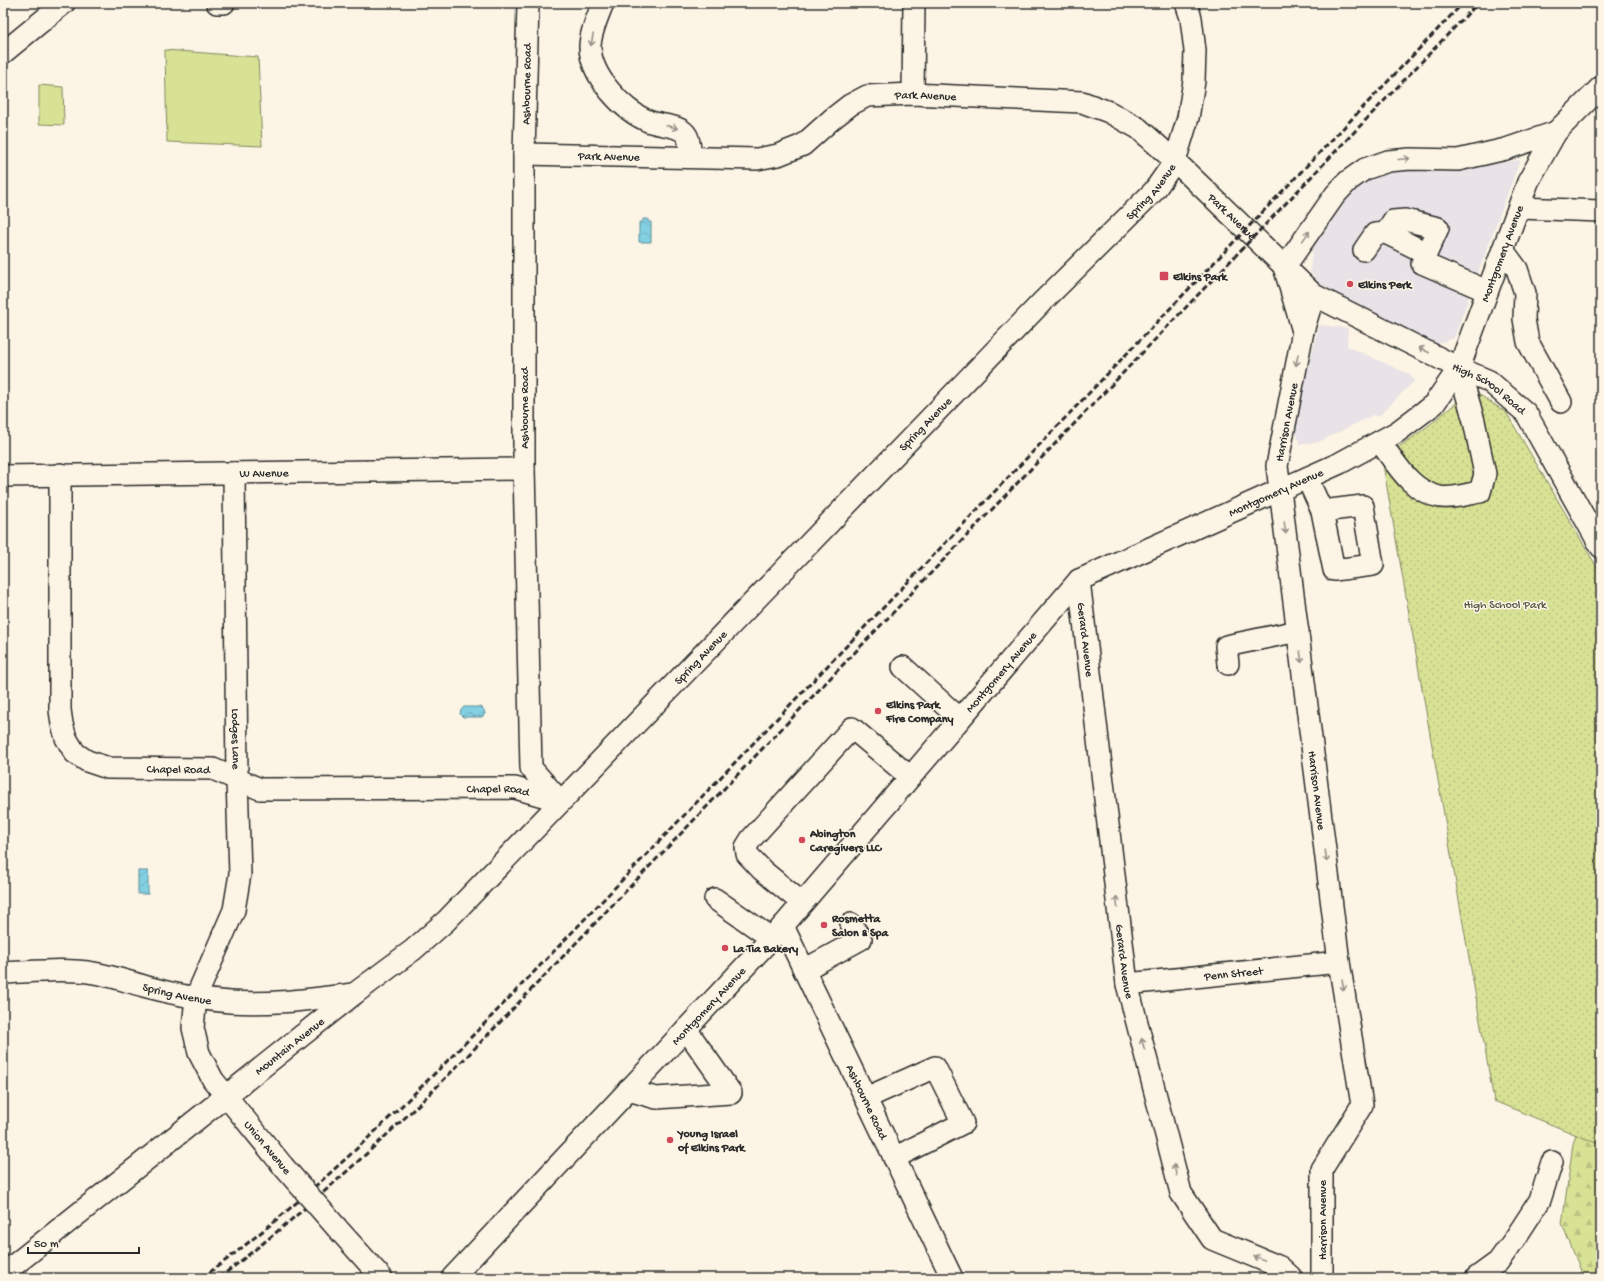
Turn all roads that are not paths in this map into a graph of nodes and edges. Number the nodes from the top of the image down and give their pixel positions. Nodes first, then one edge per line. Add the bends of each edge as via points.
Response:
1 (64, 3) edge
2 (216, 3) edge
3 (224, 3) edge
4 (528, 3) edge
5 (603, 3) edge
6 (914, 3) edge
7 (1186, 3) edge
8 (3, 53) edge
9 (1601, 87) edge
10 (912, 94) junction
11 (1556, 132) junction
12 (524, 154) junction
13 (691, 157) junction
14 (1175, 161) junction
15 (1519, 208) junction
16 (1601, 211) edge
17 (1386, 233) junction
18 (1364, 250) dead end
19 (1503, 250) junction
20 (1426, 253) junction
21 (1284, 268) junction
22 (1488, 291) junction
23 (1314, 295) junction
24 (1303, 331) junction
25 (1459, 368) junction
26 (1561, 402) dead end
27 (1380, 442) junction
28 (524, 469) junction
29 (234, 473) junction
30 (60, 474) junction
31 (3, 476) edge
32 (1307, 478) junction
33 (1280, 490) junction
34 (1322, 512) dead end
35 (1601, 547) edge
36 (1079, 580) junction
37 (1298, 631) junction
38 (1228, 664) dead end
39 (903, 667) dead end
40 (960, 718) junction
41 (910, 777) junction
42 (237, 779) junction
43 (560, 801) junction
44 (715, 900) dead end
45 (802, 903) junction
46 (851, 924) dead end
47 (777, 932) junction
48 (1339, 962) junction
49 (804, 970) junction
50 (3, 973) edge
51 (1127, 984) junction
52 (354, 994) junction
53 (196, 997) junction
54 (686, 1029) junction
55 (628, 1090) junction
56 (225, 1095) junction
57 (866, 1098) junction
58 (894, 1158) junction
59 (1552, 1162) dead end
60 (3, 1274) edge
61 (382, 1278) edge
62 (452, 1278) edge
63 (952, 1278) edge
64 (1292, 1278) edge
65 (1322, 1278) edge
66 (1476, 1278) edge

1 - 8 street
2 - 3 street
4 - 12 street, Ashbourne Road
5 -> 13 street via 590,45 592,61 602,80 623,106 648,121 680,129 687,136
6 - 10 street
7 - 14 street, Spring Avenue via 1195,51 1194,81 1188,118
9 - 11 street
10 - 13 street, Park Avenue via 867,96 838,114 803,145 778,155 757,158
10 - 14 street, Park Avenue via 1082,102 1109,112 1138,128
11 - 15 street, Montgomery Avenue via 1528,182
21 -> 11 street via 1335,195 1348,180 1365,169 1388,161 1410,158 1458,160 1506,149
12 - 13 street, Park Avenue
12 - 28 street, Ashbourne Road
14 - 21 street, Park Avenue
14 - 43 street, Spring Avenue via 1154,191 1042,302
15 - 16 street
15 - 19 street, Montgomery Avenue
17 - 18 street via 1375,234
17 - 20 street
17 - 20 street via 1393,221 1405,220 1438,228
19 - 22 street, Montgomery Avenue
19 - 26 street via 1517,269 1525,293 1524,319 1528,342
20 - 22 street via 1422,263
21 - 23 street, Park Avenue
21 - 24 street
22 - 25 street, Montgomery Avenue
23 - 24 street, Harrison Avenue
25 -> 23 street, High School Road
24 -> 33 street, Harrison Avenue via 1277,466
25 - 27 street, Montgomery Avenue via 1434,404
25 - 27 street via 1485,474 1480,492 1440,496 1422,489 1404,476
25 - 35 street, High School Road via 1489,381 1526,413
27 - 32 street, Montgomery Avenue
28 - 29 street, W Avenue
28 - 43 street, Ashbourne Road via 531,768
29 - 30 street, W Avenue
29 - 42 street, Lodges Lane
30 - 31 street, W Avenue
30 - 42 street, Chapel Road via 60,710 66,738 75,753 98,766 213,769
32 - 33 street, Montgomery Avenue
32 - 34 street
33 - 36 street, Montgomery Avenue
33 -> 37 street, Harrison Avenue
36 - 40 street, Montgomery Avenue
51 -> 36 street, Gerard Avenue
37 - 38 street via 1226,646
37 -> 48 street, Harrison Avenue
39 - 40 street
40 - 41 street, Montgomery Avenue
41 - 45 street, Montgomery Avenue
41 - 45 street via 852,728 751,839 746,847 747,854
42 - 43 street, Chapel Road via 260,789 515,788
42 - 53 street, Lodges Lane via 240,874 234,910
43 - 52 street, Mountain Avenue via 446,921 413,950
44 - 47 street
45 - 47 street, Montgomery Avenue
46 - 49 street via 861,939
47 - 49 street, Ashbourne Road
47 - 54 street, Montgomery Avenue
48 - 51 street, Penn Street
48 -> 65 street, Harrison Avenue via 1362,1105 1322,1169
49 - 57 street, Ashbourne Road
50 - 53 street, Spring Avenue via 77,971
64 -> 51 street, Gerard Avenue via 1280,1267 1212,1239 1181,1193
52 - 53 street, Spring Avenue via 269,1002 229,1002
52 - 56 street, Mountain Avenue
53 - 56 street, Union Avenue via 192,1028 195,1040 206,1068
54 - 55 street, Montgomery Avenue
54 - 55 street via 731,1093 656,1098
55 - 62 street, Montgomery Avenue
56 - 60 street, Mountain Avenue
56 - 61 street, Union Avenue, bridge
57 - 58 street, Ashbourne Road
57 - 58 street via 934,1067 963,1123
58 - 63 street, Ashbourne Road
59 - 66 street via 1540,1200 1514,1240 1498,1262

